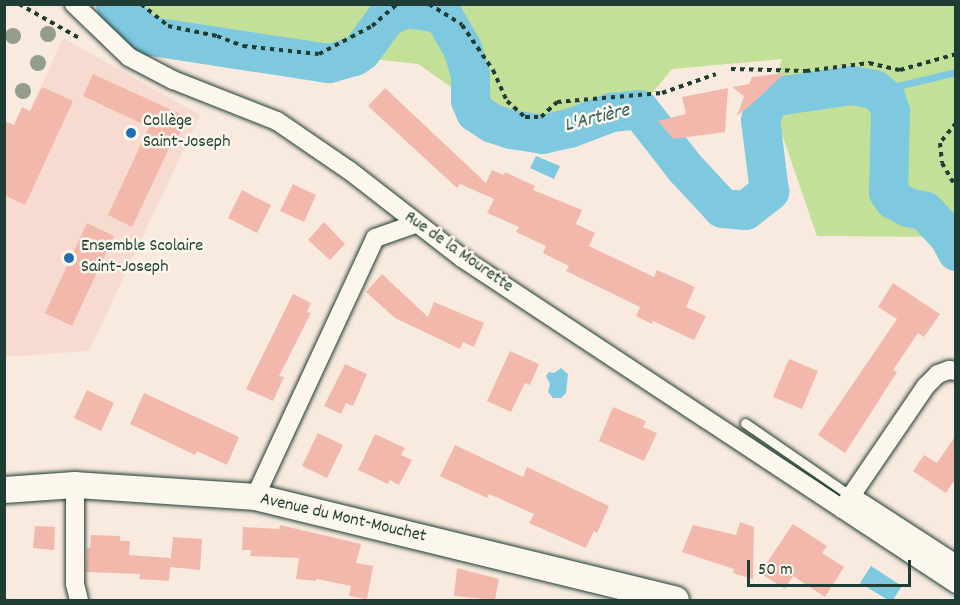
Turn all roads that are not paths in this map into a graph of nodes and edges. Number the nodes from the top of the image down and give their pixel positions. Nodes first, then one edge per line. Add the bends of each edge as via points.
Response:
1 (74, 4) edge
2 (415, 224) junction
3 (956, 371) edge
4 (745, 423) dead end
5 (75, 485) junction
6 (4, 490) edge
7 (255, 497) junction
8 (847, 502) junction
9 (956, 564) edge
10 (956, 584) edge
11 (79, 600) edge
12 (676, 600) edge

1 - 2 street, Rue de la Mourette via 129,57 173,80 277,121 350,171
2 - 7 street via 375,238
2 - 8 street, Rue de la Mourette via 462,258
3 - 8 street via 938,374 926,386
4 - 8 lane
5 - 6 main road, Avenue du Mont-Mouchet
5 - 7 main road, Avenue du Mont-Mouchet
5 - 11 street via 75,584
7 - 12 main road, Avenue du Mont-Mouchet
8 - 9 street, Rue de la Mourette
8 - 10 street, Rue de la Mourette

